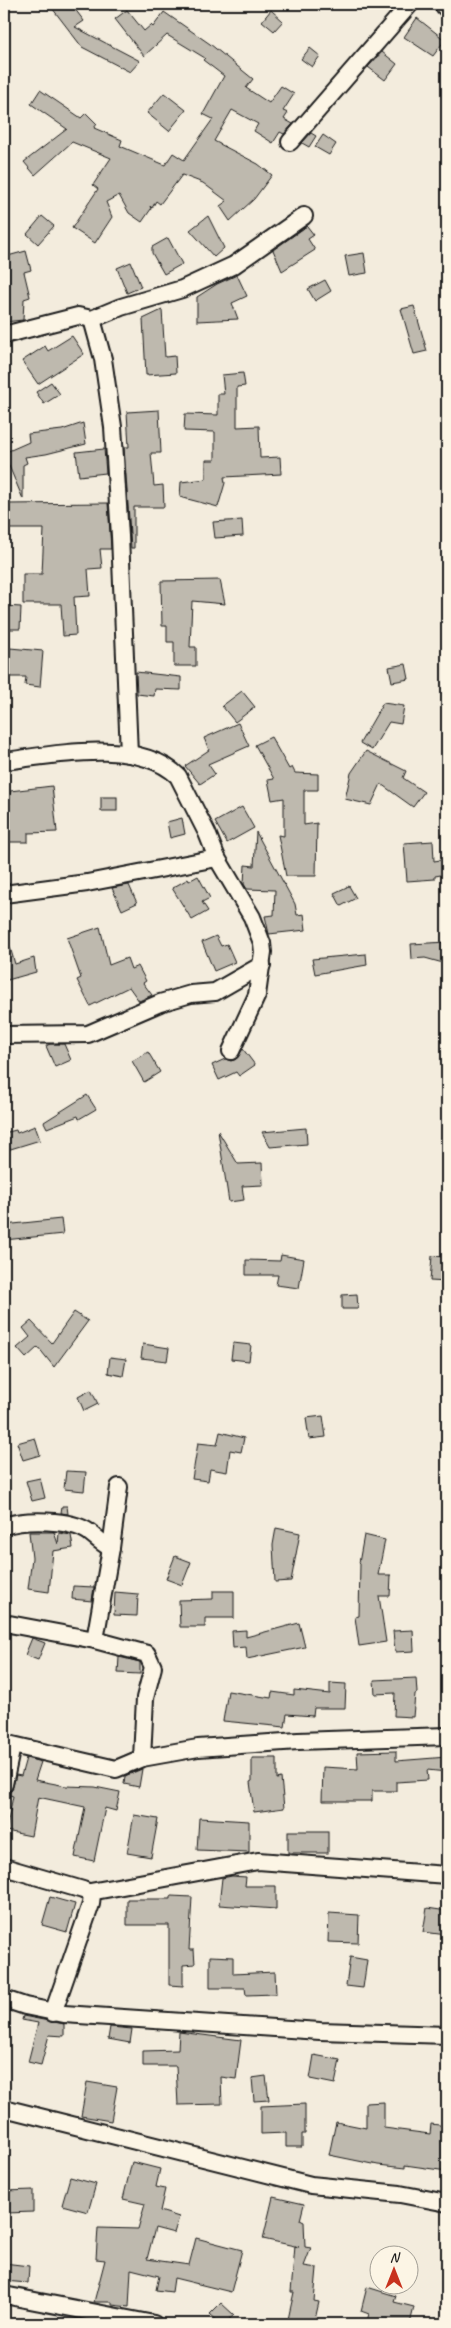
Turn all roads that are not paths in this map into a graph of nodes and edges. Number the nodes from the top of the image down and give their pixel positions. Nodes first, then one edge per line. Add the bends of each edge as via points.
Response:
1 (410, 4) edge
2 (442, 4) edge
3 (447, 9) edge
4 (290, 142) dead end
5 (304, 216) dead end
6 (92, 319) junction
7 (4, 335) edge
8 (129, 754) junction
9 (4, 761) edge
10 (217, 858) junction
11 (4, 894) edge
12 (262, 965) junction
13 (4, 1035) edge
14 (231, 1051) dead end
15 (119, 1487) dead end
16 (4, 1526) edge
17 (111, 1548) junction
18 (4, 1623) edge
19 (95, 1640) junction
20 (447, 1736) edge
21 (8, 1744) edge
22 (142, 1758) junction
23 (4, 1784) edge
24 (4, 1867) edge
25 (447, 1875) edge
26 (90, 1892) junction
27 (4, 1999) edge
28 (52, 2013) junction
29 (447, 2035) edge
30 (4, 2108) edge
31 (447, 2203) edge
32 (4, 2294) edge
33 (154, 2324) edge

1 - 4 street
2 - 3 street
5 - 6 street via 212,277
6 - 7 street via 78,316
6 - 8 street via 108,385 113,427
8 - 9 street via 93,751
8 - 10 street via 154,761 178,776
10 - 11 street via 87,883
10 - 12 street via 259,933
12 - 13 street via 215,992 191,994 160,1003 88,1034
12 - 14 street via 257,996
15 - 17 street
16 - 17 street via 37,1520 75,1527 88,1531
17 - 19 street
18 - 19 street
19 - 22 street via 147,1654 154,1666 145,1698
20 - 22 street via 198,1748
21 - 22 street via 116,1769
21 - 23 street
24 - 26 street
25 - 26 street via 258,1861
26 - 28 street via 93,1898
27 - 28 street
28 - 29 street via 320,2031
30 - 31 street via 311,2185 400,2194
32 - 33 street

